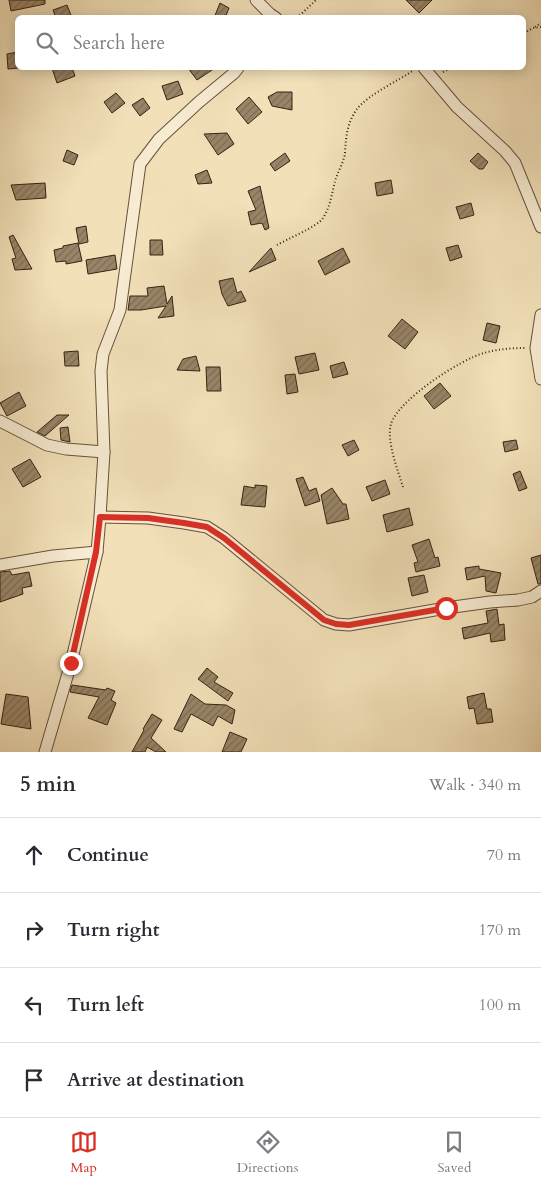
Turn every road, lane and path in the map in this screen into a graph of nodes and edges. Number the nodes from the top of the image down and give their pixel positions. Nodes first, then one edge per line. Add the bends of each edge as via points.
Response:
1 (256, 0) edge
2 (316, 0) edge
3 (271, 15) edge
4 (300, 15) edge
5 (541, 23) edge
6 (533, 28) junction
7 (541, 28) edge
8 (526, 33) edge
9 (236, 70) edge
10 (415, 70) edge
11 (426, 70) edge
12 (541, 227) edge
13 (277, 245) dead end
14 (541, 314) edge
15 (536, 348) junction
16 (541, 379) edge
17 (0, 421) edge
18 (104, 452) junction
19 (403, 487) dead end
20 (100, 517) junction
21 (96, 552) junction
22 (0, 565) edge
23 (541, 591) edge
24 (44, 752) edge

1 - 3 street
2 - 4 path
5 - 6 path
6 - 7 path
6 - 8 path
9 - 18 street via 159,139 140,164 120,310 103,354
10 - 13 path via 366,100 357,110 349,125 344,159 322,220
11 - 12 street via 457,107 515,163
14 - 15 street
15 - 16 street
15 - 19 path via 508,348 482,353 419,390 405,404 390,425 390,441
17 - 18 street via 47,445
18 - 20 street
20 - 21 street
20 - 23 street via 148,518 207,527 324,620 336,624 349,625 446,608 532,598
21 - 22 street
21 - 24 street via 71,663

